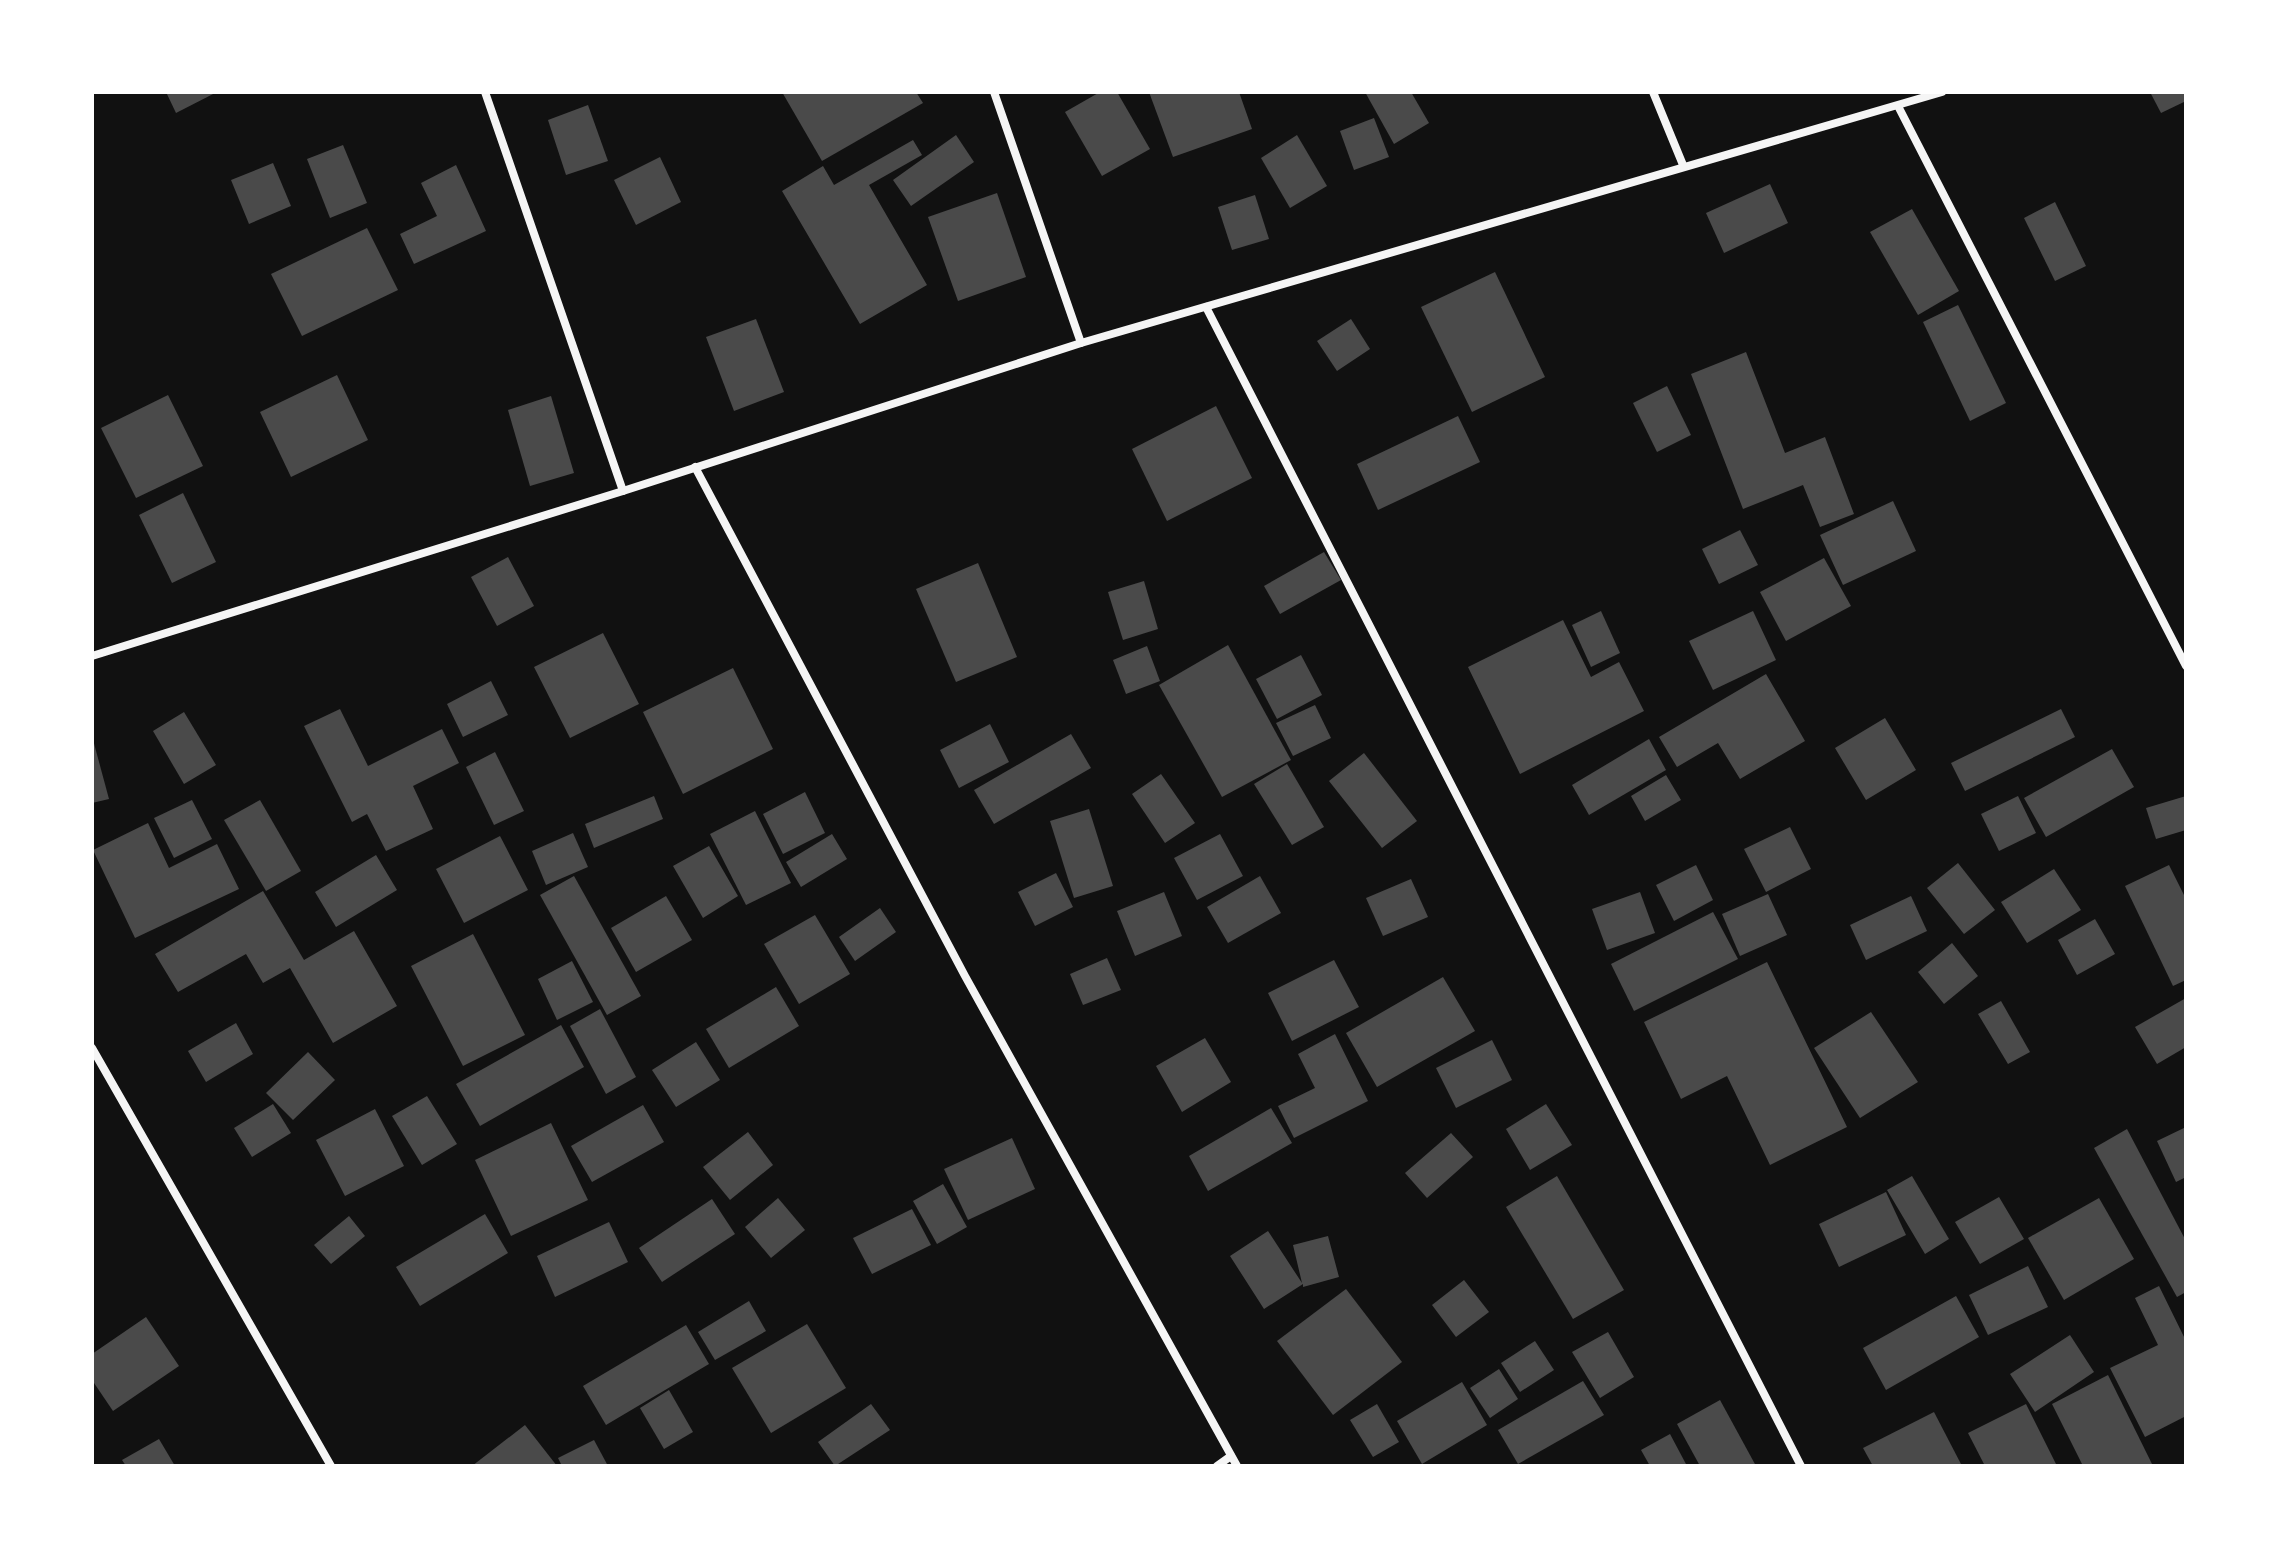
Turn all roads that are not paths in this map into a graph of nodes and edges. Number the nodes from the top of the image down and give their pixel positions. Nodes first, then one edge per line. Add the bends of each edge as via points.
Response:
1 (485, 92) edge
2 (994, 92) edge
3 (1653, 92) edge
4 (1942, 92) edge
5 (1898, 106) junction
6 (1683, 165) junction
7 (1206, 307) junction
8 (1081, 343) junction
9 (695, 467) junction
10 (623, 491) junction
11 (92, 656) edge
12 (2186, 666) edge
13 (92, 1048) edge
14 (1231, 1456) junction
15 (331, 1466) edge
16 (1217, 1466) edge
17 (1237, 1466) edge
18 (1801, 1466) edge

1 - 10 street
2 - 8 street
3 - 6 street
4 - 5 street
5 - 6 street
5 - 12 street
6 - 7 street
7 - 8 street
7 - 18 street
8 - 9 street
9 - 10 street
9 - 14 street via 965,976
10 - 11 street
13 - 15 street
14 - 16 street
14 - 17 street

